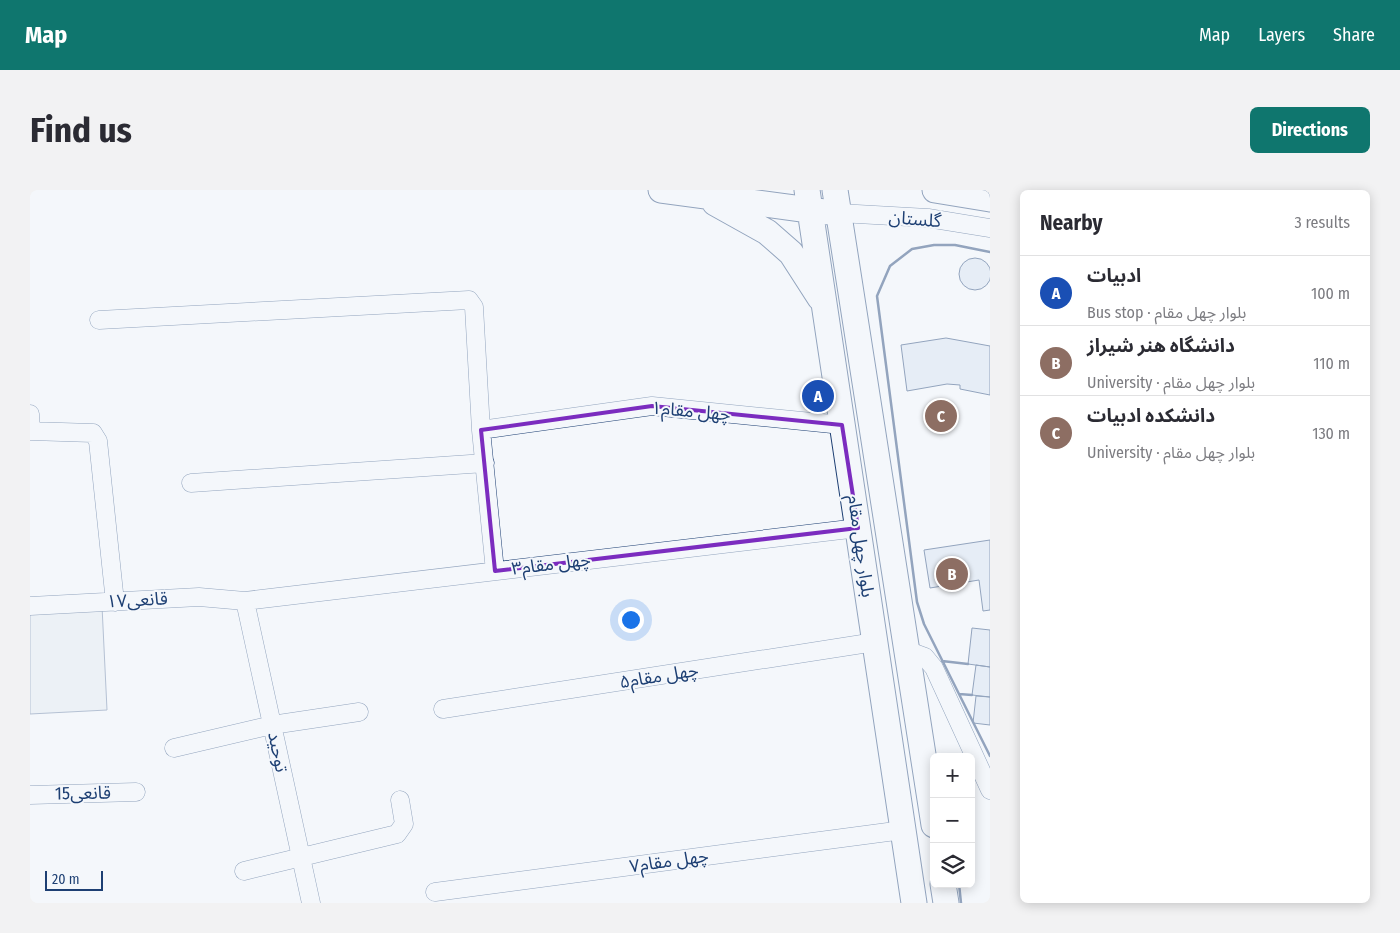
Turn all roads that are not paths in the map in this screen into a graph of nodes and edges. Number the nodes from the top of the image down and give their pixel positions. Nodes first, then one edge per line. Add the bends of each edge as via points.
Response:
1 (661, 190) edge
2 (935, 190) edge
3 (704, 197) junction
4 (990, 199) edge
5 (808, 200) edge
6 (837, 202) edge
7 (990, 228) edge
8 (824, 305) junction
9 (99, 320) dead end
10 (864, 381) junction
11 (836, 384) junction
12 (30, 425) edge
13 (842, 425) junction
14 (481, 430) junction
15 (484, 463) junction
16 (191, 483) dead end
17 (858, 528) junction
18 (495, 571) junction
19 (245, 601) junction
20 (114, 602) junction
21 (30, 606) edge
22 (875, 642) junction
23 (906, 650) junction
24 (443, 710) dead end
25 (359, 712) dead end
26 (272, 726) junction
27 (174, 748) dead end
28 (990, 790) edge
29 (136, 792) dead end
30 (30, 794) edge
31 (400, 800) dead end
32 (930, 800) edge
33 (903, 830) junction
34 (301, 857) junction
35 (244, 871) dead end
36 (944, 888) edge
37 (435, 892) dead end
38 (311, 903) edge
39 (914, 903) edge
40 (946, 903) edge

1 - 3 main road
2 - 4 main road, گلستان
3 - 5 main road
3 - 8 main road via 773,237 791,253
5 - 6 main road
5 - 8 main road, بلوار چهل مقام
6 - 7 street, گلستان
6 - 10 main road, بلوار چهل مقام
8 - 11 main road, بلوار چهل مقام
9 - 14 street via 469,300 474,307
10 - 11 main road
10 - 23 main road, بلوار چهل مقام
11 - 13 main road, بلوار چهل مقام
12 - 20 street via 92,433 98,441
13 - 14 street, چهل مقام۱ via 652,406
13 - 17 main road, بلوار چهل مقام
14 - 15 street
15 - 16 street
15 - 18 street
17 - 18 street, چهل مقام۳
17 - 22 main road, بلوار چهل مقام
18 - 19 street, چهل مقام۳
19 - 20 street, ۱۷قانعی via 199,597
19 - 26 street, توحید
20 - 21 street, ۱۷قانعی
22 - 24 street, چهل مقام۵
22 - 33 main road, بلوار چهل مقام
23 - 28 street via 924,657 934,668
23 - 32 main road, بلوار چهل مقام
25 - 26 street
26 - 27 street
26 - 34 street, توحید
29 - 30 street, 15قانعی
31 - 34 street via 404,824 397,834
33 - 37 street, چهل مقام۷
33 - 39 main road, بلوار چهل مقام
34 - 35 street
34 - 38 street, توحید
36 - 40 main road

